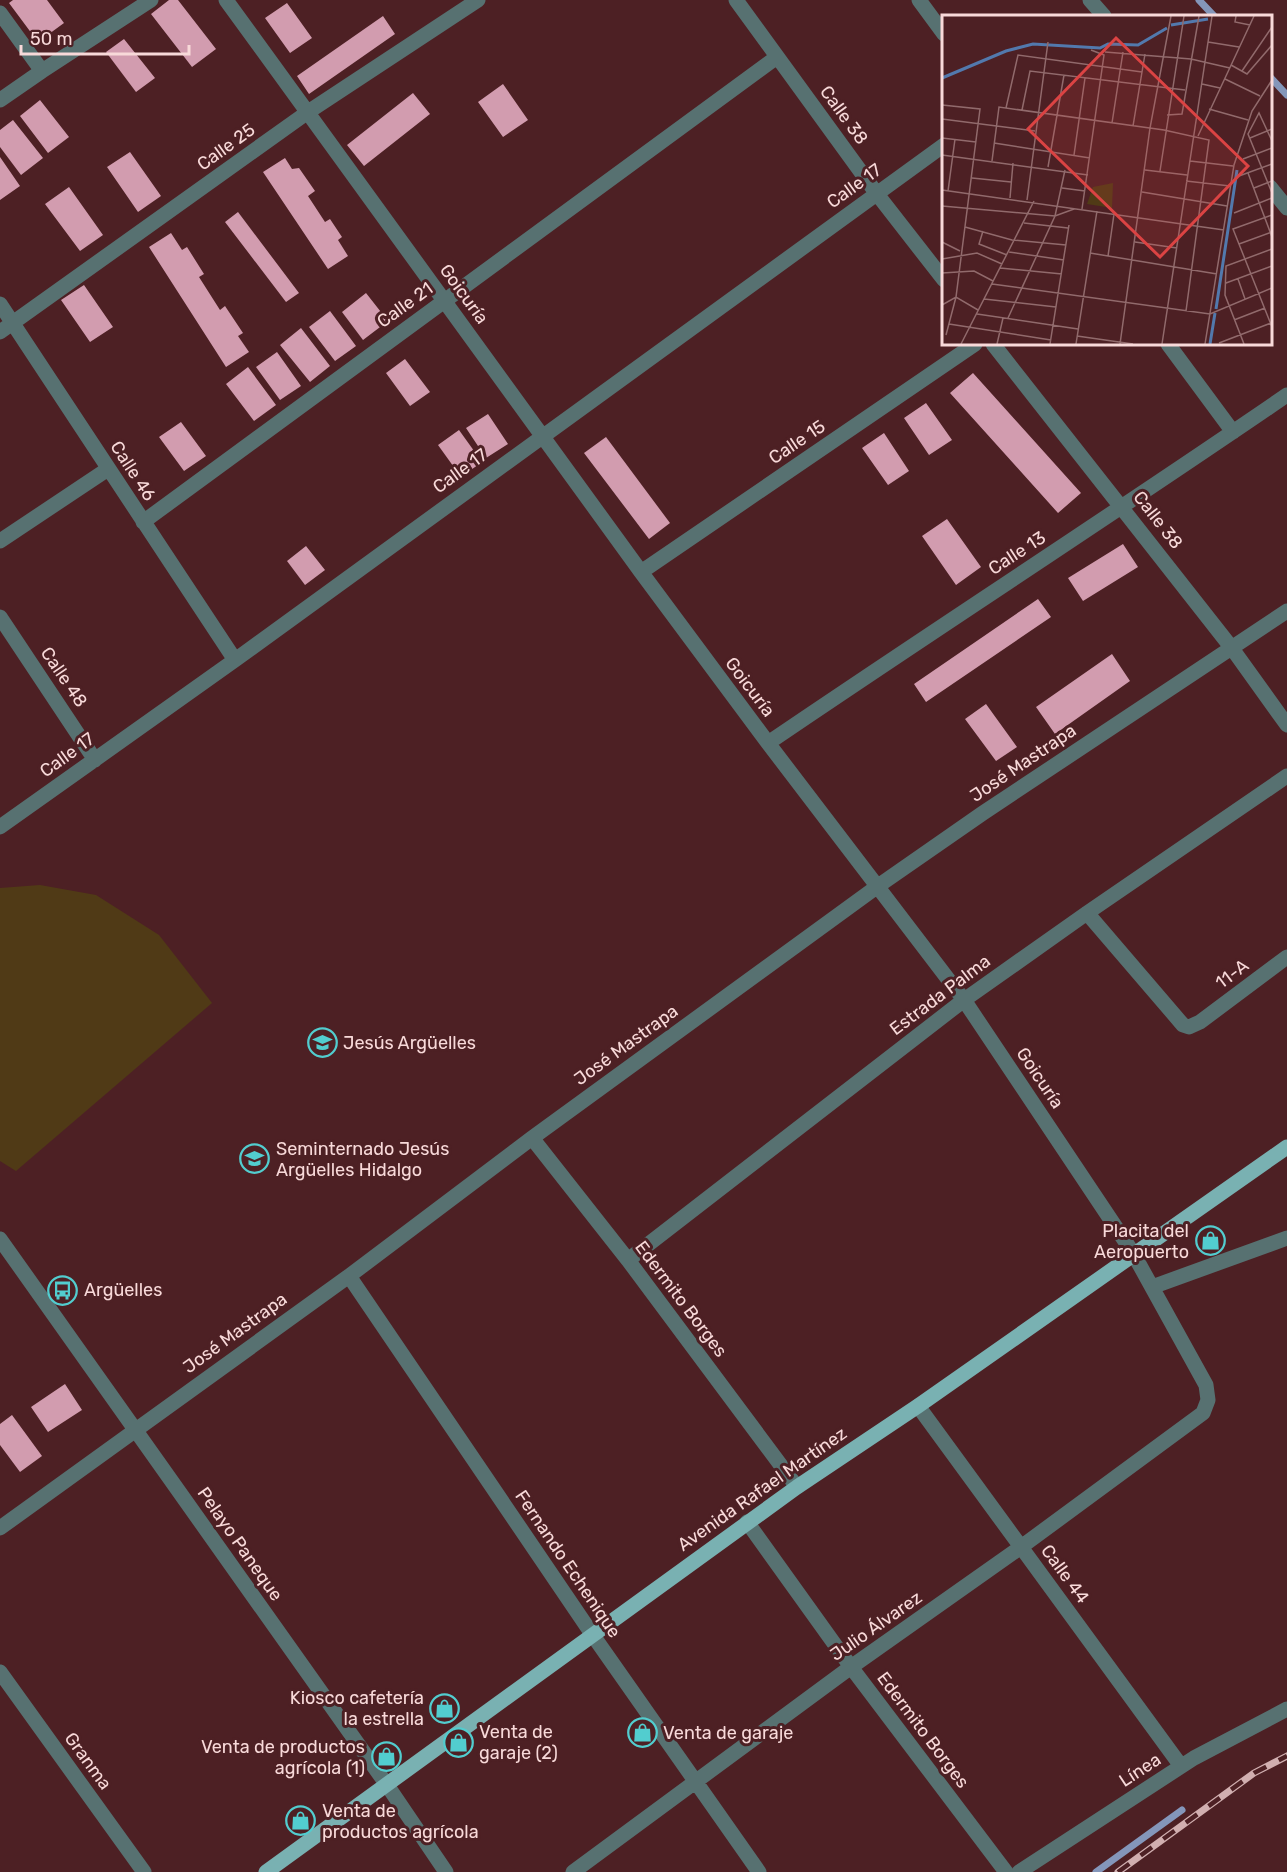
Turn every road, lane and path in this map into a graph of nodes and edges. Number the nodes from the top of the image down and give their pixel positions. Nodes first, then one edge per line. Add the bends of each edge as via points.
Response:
1 (151, 0) edge
2 (226, 0) edge
3 (478, 0) edge
4 (736, 0) edge
5 (919, 0) edge
6 (1090, 0) edge
7 (0, 13) edge
8 (1103, 15) edge
9 (942, 31) edge
10 (777, 57) junction
11 (42, 70) junction
12 (0, 100) edge
13 (308, 112) junction
14 (942, 146) edge
15 (1272, 189) edge
16 (877, 194) junction
17 (1287, 208) edge
18 (942, 277) edge
19 (444, 300) junction
20 (0, 304) edge
21 (7, 327) edge
22 (974, 345) edge
23 (994, 345) edge
24 (1169, 345) edge
25 (1287, 394) edge
26 (1233, 432) junction
27 (542, 435) junction
28 (108, 469) junction
29 (1123, 507) junction
30 (143, 522) junction
31 (0, 541) edge
32 (640, 572) junction
33 (1287, 611) edge
34 (0, 617) edge
35 (1231, 647) junction
36 (235, 660) junction
37 (1287, 725) edge
38 (768, 743) junction
39 (95, 760) junction
40 (1287, 776) edge
41 (0, 827) edge
42 (878, 886) junction
43 (1087, 913) junction
44 (1287, 957) edge
45 (964, 1000) junction
46 (532, 1138) junction
47 (1287, 1147) edge
48 (0, 1239) edge
49 (1287, 1239) edge
50 (1133, 1254) junction
51 (628, 1260) junction
52 (349, 1276) junction
53 (1152, 1287) junction
54 (918, 1406) junction
55 (1203, 1413) joint
56 (135, 1429) junction
57 (797, 1487) junction
58 (747, 1522) junction
59 (0, 1528) edge
60 (1021, 1547) junction
61 (592, 1634) junction
62 (851, 1667) junction
63 (0, 1672) edge
64 (1287, 1709) edge
65 (1182, 1766) junction
66 (696, 1781) junction
67 (387, 1785) junction
68 (144, 1872) edge
69 (266, 1872) edge
70 (446, 1872) edge
71 (573, 1872) edge
72 (759, 1872) edge
73 (1006, 1872) edge
74 (1019, 1872) edge

1 - 11 street
2 - 13 street, Goicuría
3 - 13 street, Calle 25
4 - 10 street, Calle 38
5 - 9 street
6 - 8 street
7 - 11 street
10 - 16 street, Calle 38
10 - 19 street, Calle 21
11 - 12 street
13 - 19 street, Goicuría
13 - 21 street, Calle 25
14 - 16 street, Calle 17
15 - 17 street
16 - 18 street, Calle 38
16 - 27 street, Calle 17
19 - 27 street, Goicuría
19 - 30 street, Calle 21
20 - 21 street, Calle 46
21 - 28 street, Calle 46
22 - 32 street, Calle 15
23 - 29 street, Calle 38
24 - 26 street
25 - 26 street, Calle 13
26 - 29 street, Calle 13
27 - 32 street, Goicuría
27 - 36 street, Calle 17
28 - 30 street, Calle 46
28 - 31 street
29 - 35 street, Calle 38
29 - 38 street, Calle 13
30 - 36 street, Calle 46
32 - 38 street, Goicuría
33 - 35 street, José Mastrapa
34 - 39 street, Calle 48
35 - 37 street, Calle 38
35 - 42 street, José Mastrapa
36 - 39 street, Calle 17
38 - 42 street, Goicuría
39 - 41 street, Calle 17
40 - 43 street, Estrada Palma
42 - 45 street, Goicuría
42 - 46 street, José Mastrapa
43 - 44 street, 11-A via 1183,1025 1200,1022
43 - 45 street, Estrada Palma
45 - 50 street, Goicuría
45 - 51 street, Estrada Palma
46 - 51 street, Edermito Borges
46 - 52 street, José Mastrapa
47 - 50 main road, Avenida Rafael Martínez
48 - 56 street, Pelayo Paneque
49 - 53 street
50 - 53 street, Goicuría
50 - 54 main road, Avenida Rafael Martínez
51 - 57 street, Edermito Borges
52 - 56 street, José Mastrapa
52 - 61 street, Fernando Echenique
53 - 55 street, Goicuría via 1206,1385 1208,1400
54 - 57 main road, Avenida Rafael Martínez
54 - 60 street, Calle 44
55 - 60 street, Julio Álvarez
56 - 59 street, José Mastrapa
56 - 67 street, Pelayo Paneque
57 - 58 main road, Avenida Rafael Martínez
58 - 61 main road, Avenida Rafael Martínez
58 - 62 street, Edermito Borges
60 - 62 street, Julio Álvarez
60 - 65 street, Calle 44
61 - 66 street, Fernando Echenique
61 - 67 main road, Avenida Rafael Martínez
62 - 66 street, Julio Álvarez
62 - 73 street, Edermito Borges
63 - 68 street, Granma
64 - 65 street, Línea
65 - 74 street, Línea
66 - 71 street, Julio Álvarez
66 - 72 street, Fernando Echenique
67 - 69 main road, Avenida Rafael Martínez
67 - 70 street, Pelayo Paneque

